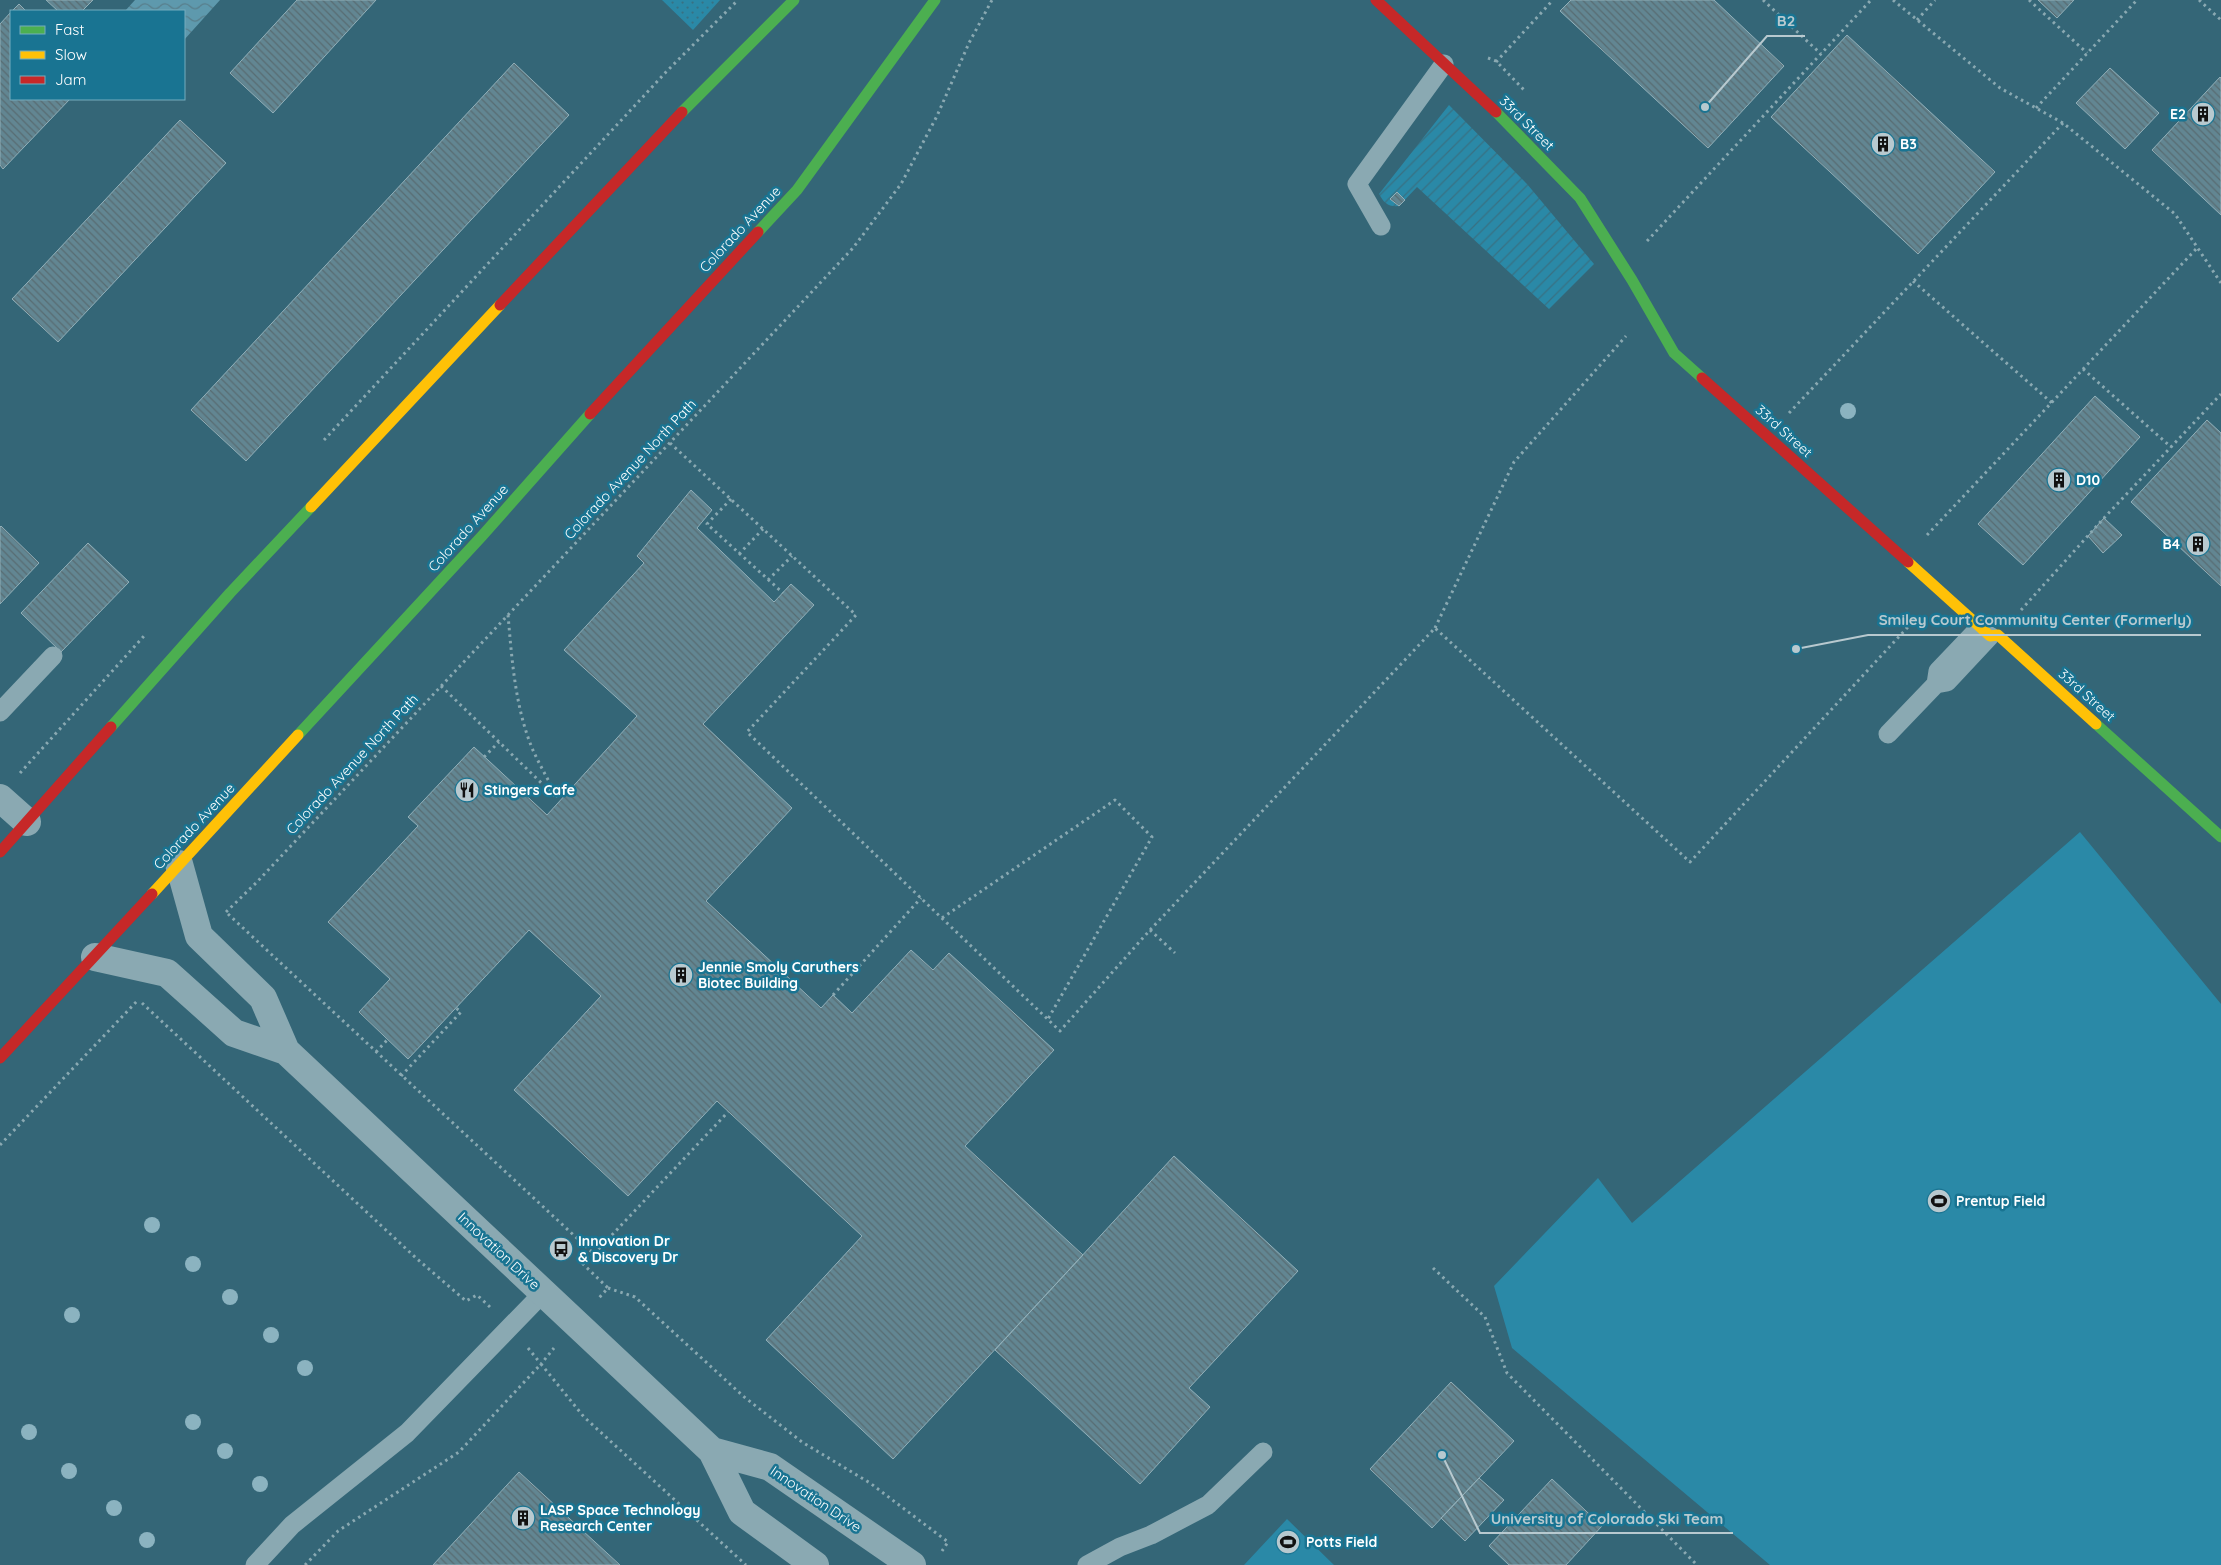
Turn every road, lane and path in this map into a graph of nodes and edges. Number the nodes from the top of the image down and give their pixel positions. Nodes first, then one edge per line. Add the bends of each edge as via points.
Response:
1 (794, 0) edge
2 (935, 0) edge
3 (992, 0) edge
4 (1376, 0) edge
5 (1553, 0) edge
6 (1763, 0) edge
7 (1871, 0) edge
8 (1893, 0) edge
9 (1935, 0) edge
10 (2029, 0) edge
11 (2137, 0) edge
12 (2199, 0) edge
13 (1917, 20) junction
14 (2221, 20) edge
15 (2087, 53) junction
16 (1821, 54) junction
17 (1444, 64) junction
18 (1470, 88) junction
19 (2036, 108) junction
20 (2063, 123) junction
21 (1381, 226) dead end
22 (1643, 245) dead end
23 (2197, 248) junction
24 (1913, 281) junction
25 (2221, 283) edge
26 (1649, 310) junction
27 (2083, 369) junction
28 (2221, 394) edge
29 (2052, 403) junction
30 (1767, 436) junction
31 (670, 442) junction
32 (2170, 448) junction
33 (731, 499) junction
34 (763, 529) junction
35 (1920, 541) dead end
36 (740, 554) junction
37 (792, 556) junction
38 (768, 580) junction
39 (1941, 591) junction
40 (782, 594) dead end
41 (508, 614) junction
42 (1435, 628) junction
43 (1989, 632) junction
44 (53, 656) dead end
45 (441, 686) junction
46 (0, 712) edge
47 (1888, 734) dead end
48 (499, 742) junction
49 (484, 757) dead end
50 (0, 798) edge
51 (27, 822) junction
52 (2221, 837) edge
53 (0, 852) edge
54 (179, 864) junction
55 (921, 898) junction
56 (942, 918) junction
57 (1150, 930) junction
58 (1175, 953) dead end
59 (94, 957) junction
60 (832, 995) dead end
61 (456, 1008) dead end
62 (1048, 1019) junction
63 (388, 1039) dead end
64 (286, 1051) junction
65 (376, 1052) junction
66 (0, 1058) edge
67 (401, 1076) junction
68 (728, 1112) dead end
69 (0, 1145) edge
70 (594, 1254) junction
71 (1433, 1268) dead end
72 (608, 1288) junction
73 (544, 1292) junction
74 (576, 1322) junction
75 (511, 1326) junction
76 (541, 1364) junction
77 (712, 1451) junction
78 (1263, 1452) dead end
79 (1120, 1547) junction
80 (938, 1557) dead end
81 (255, 1565) edge
82 (305, 1565) edge
83 (746, 1565) edge
84 (815, 1565) edge
85 (912, 1565) edge
86 (1087, 1565) edge
87 (1110, 1565) edge
88 (1697, 1565) edge

1 - 51 main road via 588,211 236,586
2 - 54 main road, Colorado Avenue via 797,190
3 - 31 path, Colorado Avenue North Path via 938,116 901,184 853,248
4 - 17 main road, 33rd Street
5 - 18 path
6 - 16 path
7 - 16 path
8 - 13 path
9 - 13 path
10 - 15 path
11 - 15 path
12 - 14 path
13 - 19 path via 2000,88
15 - 19 path
16 - 22 path
17 - 18 main road, 33rd Street
17 - 21 lane via 1357,184
18 - 26 main road, 33rd Street via 1580,198
19 - 20 path
20 - 23 path via 2175,214
20 - 24 path
23 - 25 path
23 - 27 path
24 - 29 path
24 - 30 path
26 - 30 main road, 33rd Street via 1674,353
26 - 42 path via 1514,462
27 - 29 path
27 - 32 path
28 - 32 path
29 - 35 path
30 - 39 main road, 33rd Street
31 - 33 path
31 - 41 path, Colorado Avenue North Path
32 - 43 path
33 - 34 path
33 - 36 path via 707,524
34 - 36 path
34 - 37 path
36 - 38 path
37 - 38 path
37 - 55 path via 856,615 747,732
38 - 40 path
39 - 42 path via 1690,862
39 - 43 main road, 33rd Street
41 - 45 path, Colorado Avenue North Path
41 - 48 path via 512,670 520,712 532,748 559,800
42 - 57 path
43 - 47 lane via 1938,672 1936,684
43 - 52 main road, 33rd Street
44 - 46 lane
45 - 48 path
45 - 65 path, Colorado Avenue North Path via 226,912
48 - 49 path
50 - 51 street
51 - 53 main road
54 - 59 main road, Colorado Avenue
54 - 64 street, Innovation Drive via 199,936 263,998
55 - 56 path
55 - 60 path
56 - 62 path
56 - 62 path via 1115,800 1152,837
57 - 58 path
57 - 62 path via 1060,1031
59 - 64 street, Innovation Drive via 167,973 234,1032
59 - 66 main road, Colorado Avenue
61 - 67 path via 461,1012
63 - 65 path
64 - 73 street, Innovation Drive
65 - 67 path
67 - 70 path
68 - 70 path
69 - 75 path via 138,1000 416,1258 466,1301 477,1295
70 - 72 path via 583,1264
71 - 88 path via 1485,1317 1507,1373
72 - 74 path
72 - 80 path via 635,1296 743,1396 802,1442 870,1483 948,1542
73 - 74 street, Innovation Drive
73 - 75 lane
74 - 76 path
74 - 77 street, Innovation Drive
75 - 76 path
75 - 81 lane via 407,1434 292,1525
76 - 82 path via 459,1452 338,1531
76 - 83 path via 584,1417
77 - 84 street, Innovation Drive via 742,1512
77 - 85 street, Innovation Drive via 770,1466
78 - 79 lane via 1208,1505 1151,1535
79 - 86 lane
79 - 87 lane

